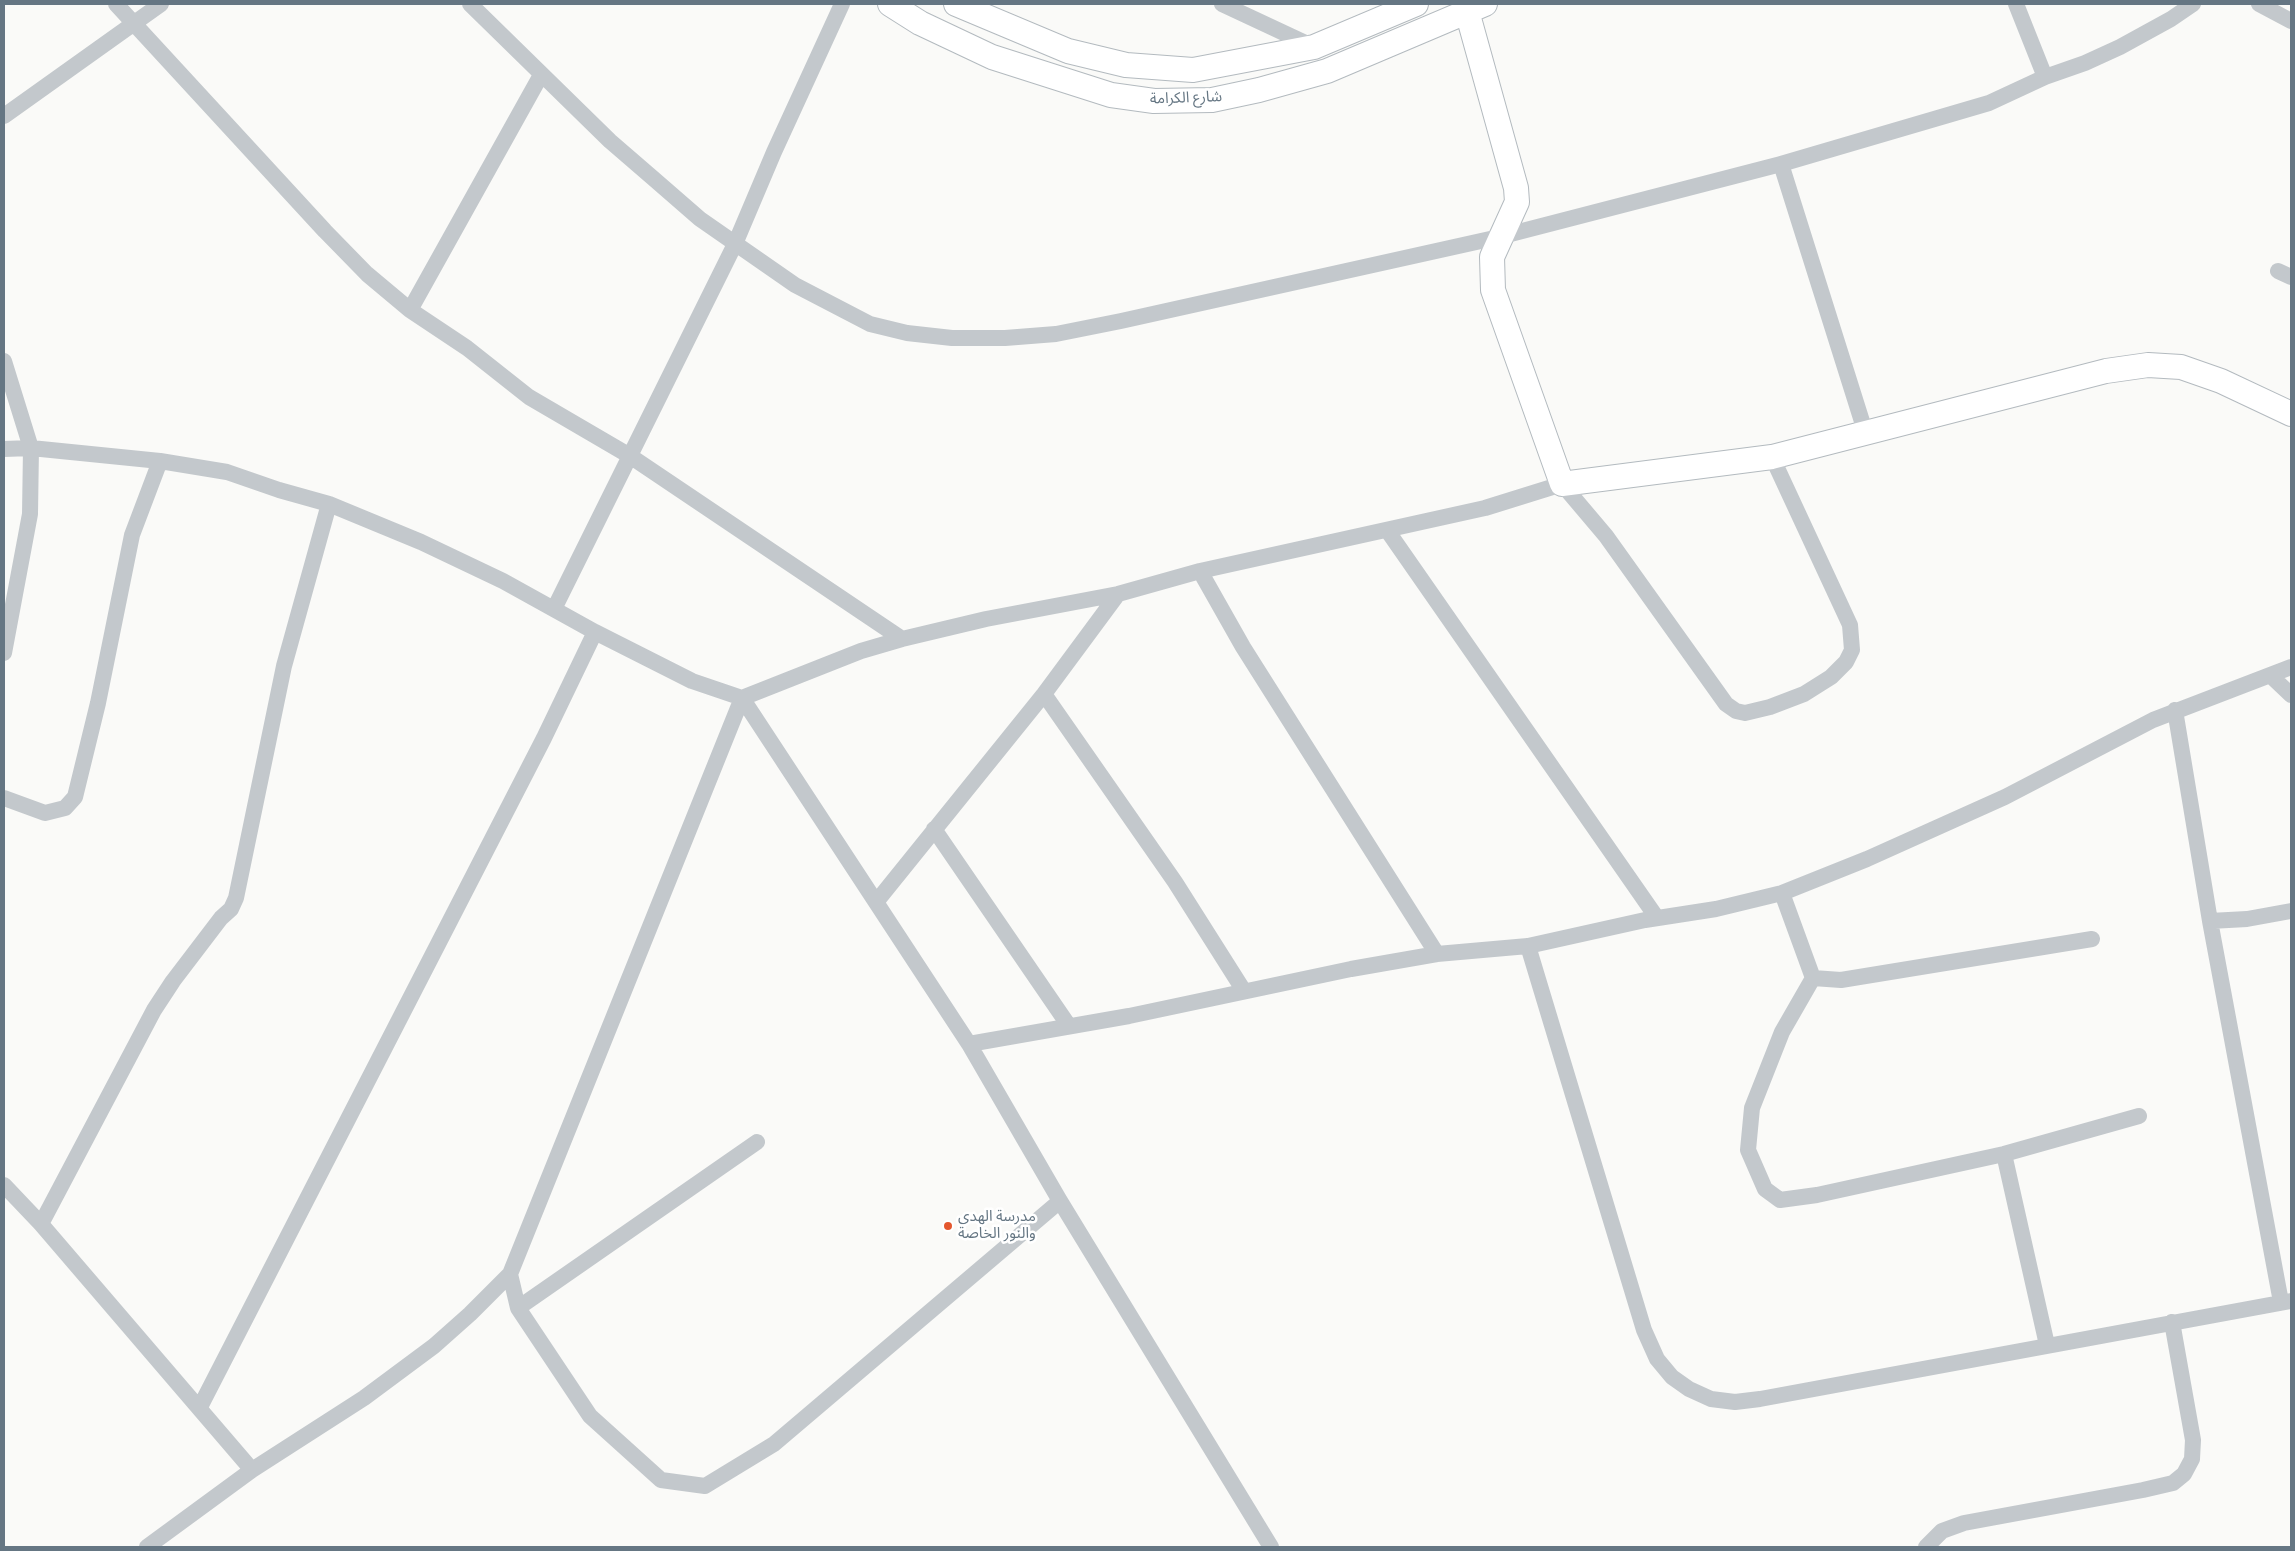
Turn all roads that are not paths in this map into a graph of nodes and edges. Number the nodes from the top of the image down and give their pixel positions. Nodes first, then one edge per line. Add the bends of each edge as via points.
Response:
1 (116, 4) edge
2 (161, 4) edge
3 (470, 4) edge
4 (842, 4) edge
5 (890, 4) edge
6 (956, 4) edge
7 (1222, 4) edge
8 (1416, 4) edge
9 (2016, 4) edge
10 (2193, 4) edge
11 (2259, 4) edge
12 (1472, 6) edge
13 (2291, 21) edge
14 (134, 25) junction
15 (1314, 47) junction
16 (541, 75) junction
17 (2045, 77) junction
18 (4, 116) edge
19 (1782, 164) junction
20 (1500, 237) junction
21 (736, 244) junction
22 (410, 310) junction
23 (4, 361) edge
24 (2291, 414) edge
25 (1865, 431) junction
26 (31, 448) junction
27 (4, 449) edge
28 (630, 456) junction
29 (1772, 457) junction
30 (160, 461) junction
31 (1562, 484) junction
32 (329, 504) junction
33 (1388, 530) junction
34 (1200, 571) junction
35 (1118, 594) junction
36 (554, 608) junction
37 (595, 632) junction
38 (902, 639) junction
39 (4, 653) edge
40 (2291, 667) edge
41 (2270, 675) junction
42 (1044, 694) junction
43 (2291, 695) edge
44 (742, 698) junction
45 (2175, 710) junction
46 (4, 798) edge
47 (934, 829) junction
48 (1782, 893) junction
49 (877, 901) junction
50 (2291, 911) edge
51 (1657, 918) junction
52 (2210, 921) junction
53 (2092, 940) dead end
54 (1528, 946) junction
55 (1437, 954) junction
56 (1813, 978) junction
57 (1244, 991) junction
58 (1069, 1026) junction
59 (969, 1044) junction
60 (2139, 1116) dead end
61 (757, 1142) dead end
62 (2004, 1154) junction
63 (4, 1185) edge
64 (1060, 1201) junction
65 (41, 1224) junction
66 (510, 1274) junction
67 (2286, 1302) edge
68 (518, 1308) junction
69 (2172, 1322) junction
70 (2047, 1345) junction
71 (200, 1408) junction
72 (252, 1470) junction
73 (147, 1547) edge
74 (1271, 1547) edge
75 (1926, 1547) edge

1 - 14 street
2 - 14 street
3 - 16 street
4 - 21 street
5 - 12 street, شارع الكرامة via 920,23 992,57 1110,95 1154,101 1212,100 1327,72
6 - 15 street, شارع الكرامة via 1068,51 1126,66 1193,70
7 - 15 street
8 - 15 street, شارع الكرامة
9 - 17 street
10 - 17 street via 2120,48
11 - 13 street
12 - 20 street via 1516,188 1517,202
14 - 18 street
14 - 22 street via 332,238 367,274
16 - 21 street via 610,141 700,219
16 - 22 street
17 - 19 street via 1989,103
19 - 20 street
19 - 25 street
20 - 21 street via 1056,334 1005,338 952,338 907,333 870,324 795,285
20 - 31 street via 1492,257 1493,290
21 - 28 street
22 - 28 street via 467,348 529,397
23 - 26 street
24 - 25 street via 2221,381 2181,367 2148,365 2106,371
25 - 29 street
26 - 27 street
26 - 30 street
26 - 39 street via 30,514
28 - 36 street
28 - 38 street
29 - 31 street
29 - 31 street via 1850,625 1852,650 1831,678 1804,694 1770,708 1746,713 1726,704 1606,536
30 - 32 street via 227,472
30 - 46 street via 132,535 75,797 66,808 45,813
31 - 33 street via 1484,508
32 - 36 street via 421,542
32 - 65 street via 284,666 236,898 154,1010
33 - 34 street
33 - 51 street
34 - 35 street
34 - 55 street via 1243,647
35 - 38 street
35 - 42 street
36 - 37 street
37 - 44 street via 692,681
37 - 71 street via 544,738
38 - 44 street via 861,651
40 - 41 street
41 - 43 street
41 - 45 street
42 - 47 street
42 - 57 street via 1169,874
44 - 49 street
44 - 66 street
45 - 48 street via 2005,797 1868,859
45 - 52 street
47 - 49 street
47 - 58 street
48 - 51 street via 1716,909
48 - 56 street
49 - 59 street
50 - 52 street via 2247,919
51 - 54 street
52 - 67 street
53 - 56 street via 1841,980
54 - 55 street
54 - 70 street via 1644,1330 1657,1359 1672,1376 1689,1389 1710,1398 1735,1402 1887,1377
55 - 57 street
56 - 62 street via 1782,1032 1752,1108 1748,1150 1765,1189 1780,1200 1817,1195
57 - 58 street
58 - 59 street
59 - 64 street
60 - 62 street
61 - 68 street
62 - 70 street
63 - 65 street
64 - 68 street via 774,1444 705,1486 661,1480 590,1416
64 - 74 street
65 - 71 street
66 - 68 street
66 - 72 street via 434,1346 364,1398
67 - 69 street
69 - 70 street
69 - 75 street via 2194,1440 2192,1459 2184,1474 2173,1483 2143,1490 1964,1523 1942,1531
71 - 72 street
72 - 73 street

